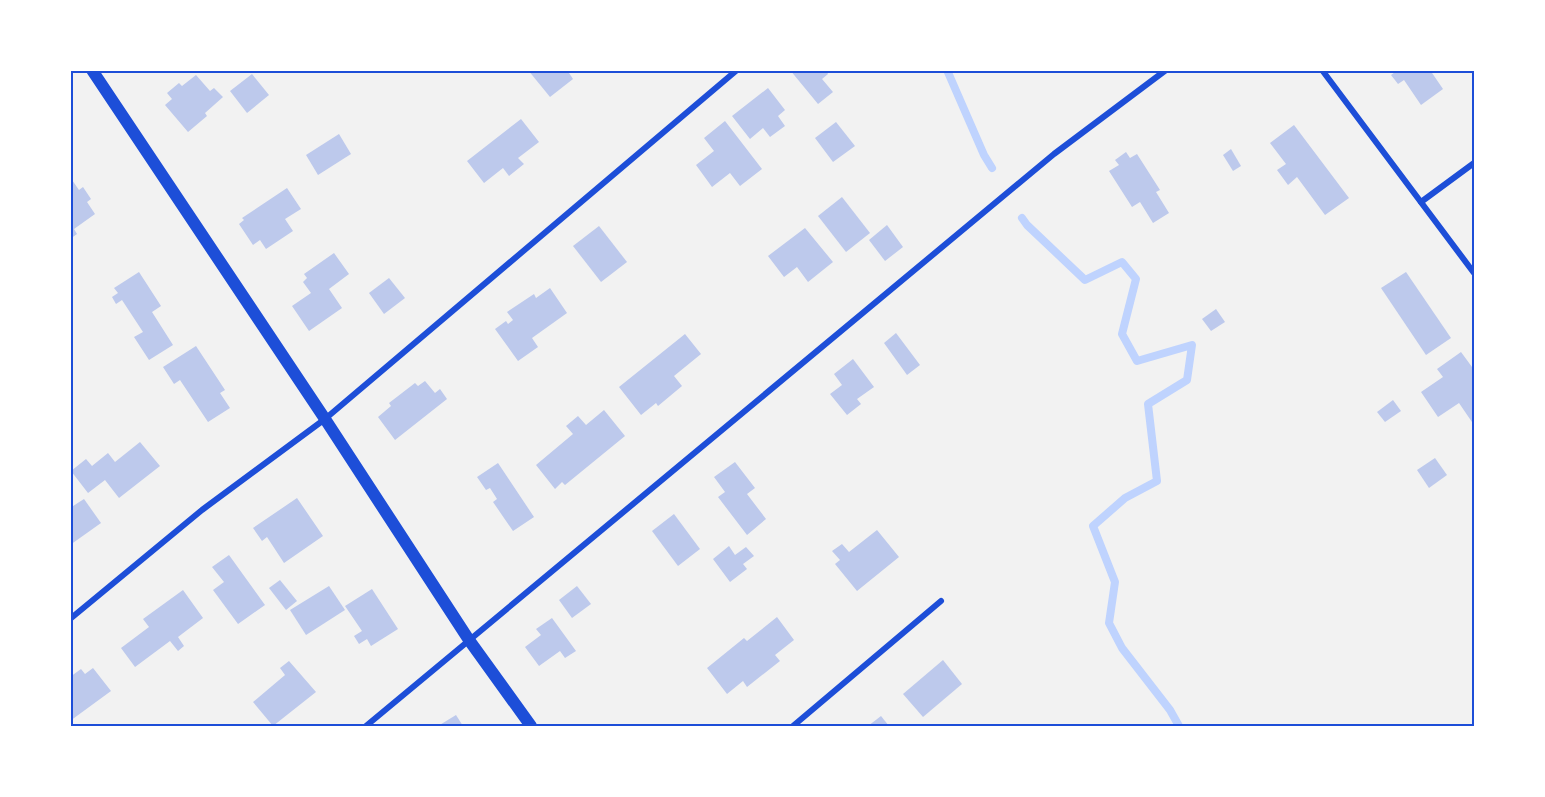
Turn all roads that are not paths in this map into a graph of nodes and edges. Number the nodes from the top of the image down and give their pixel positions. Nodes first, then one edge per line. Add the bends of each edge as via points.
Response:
1 (92, 70) edge
2 (737, 70) edge
3 (1166, 70) edge
4 (1322, 70) edge
5 (1474, 163) edge
6 (1421, 202) junction
7 (1474, 273) edge
8 (325, 419) junction
9 (941, 601) dead end
10 (70, 619) edge
11 (469, 640) junction
12 (366, 726) edge
13 (531, 726) edge
14 (793, 726) edge

1 - 8 main road
2 - 8 street
3 - 11 street via 1054,153
4 - 6 street
5 - 6 street
6 - 7 street
8 - 10 street via 202,510
8 - 11 main road
9 - 14 street
11 - 12 street
11 - 13 main road

